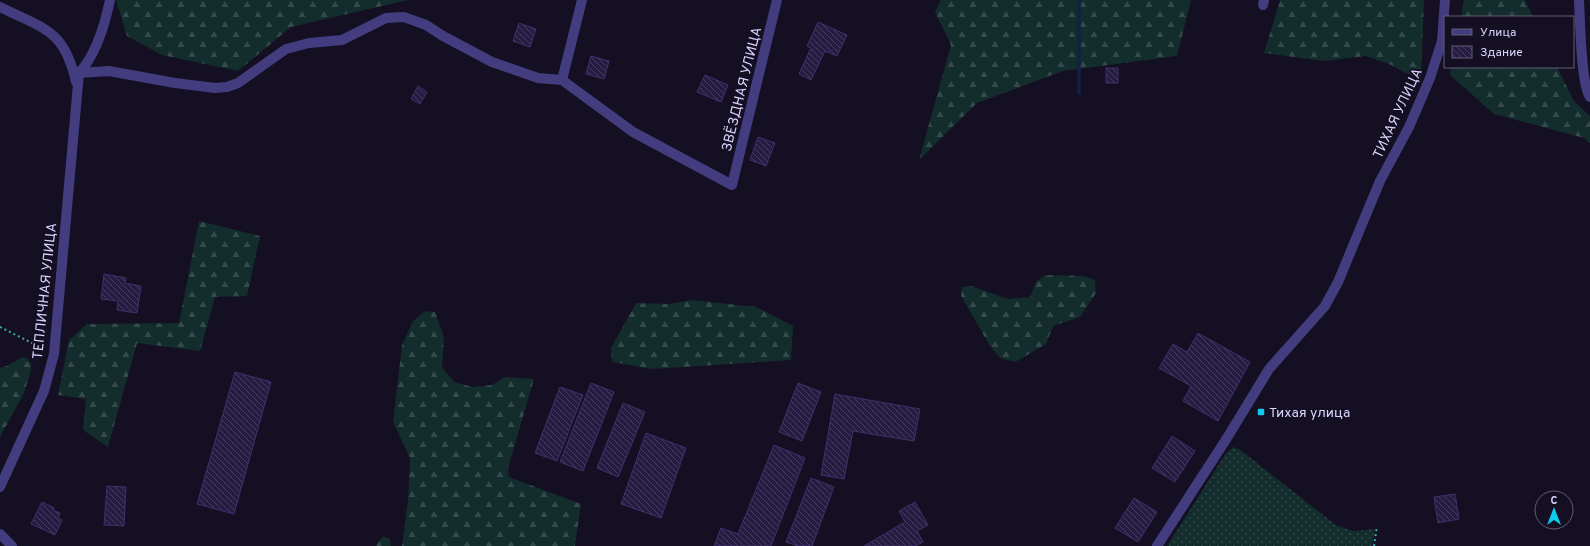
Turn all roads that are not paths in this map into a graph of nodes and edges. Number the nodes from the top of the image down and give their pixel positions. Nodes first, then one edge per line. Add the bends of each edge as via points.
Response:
1 (110, 0) edge
2 (582, 0) edge
3 (777, 0) edge
4 (1445, 0) edge
5 (1579, 0) edge
6 (0, 7) edge
7 (80, 73) junction
8 (562, 80) junction
9 (78, 94) junction
10 (1588, 95) edge
11 (0, 487) edge
12 (0, 534) edge
13 (12, 546) edge
14 (1157, 546) edge

1 - 7 street via 93,51
2 - 8 street
3 - 8 street, ЗВЁЗДНАЯ УЛИЦА via 732,185 633,132
4 - 14 street, ТИХАЯ УЛИЦА via 1442,41 1430,78 1412,120 1380,181 1338,282 1325,306 1269,369
5 - 10 street
6 - 9 street via 54,34 70,59
7 - 8 street via 109,71 175,83 227,87 238,83 286,49 309,43 342,40 386,18 404,17 426,25 492,62 538,78
7 - 9 street
9 - 11 street, ТЕПЛИЧНАЯ УЛИЦА via 54,354 44,391
12 - 13 street

